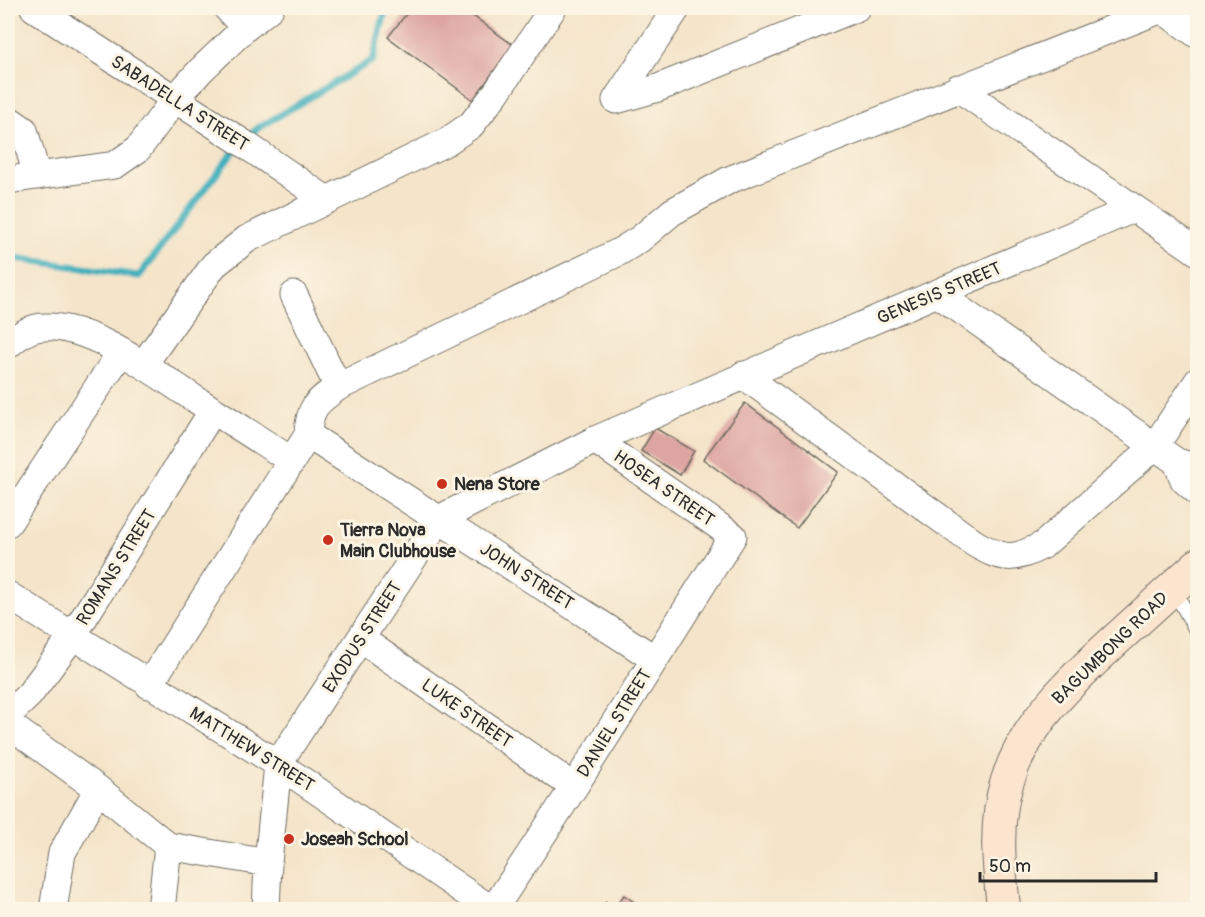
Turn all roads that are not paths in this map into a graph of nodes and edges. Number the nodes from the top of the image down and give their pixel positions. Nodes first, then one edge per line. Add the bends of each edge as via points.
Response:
1 (34, 8) edge
2 (227, 8) edge
3 (270, 8) edge
4 (553, 8) edge
5 (677, 8) edge
6 (856, 8) edge
7 (1161, 8) edge
8 (811, 17) edge
9 (245, 28) junction
10 (1197, 34) edge
11 (958, 88) junction
12 (174, 100) junction
13 (8, 119) edge
14 (37, 176) junction
15 (8, 180) edge
16 (325, 200) junction
17 (1133, 208) junction
18 (1197, 252) edge
19 (938, 294) junction
20 (294, 295) dead end
21 (8, 345) edge
22 (132, 358) junction
23 (743, 375) junction
24 (1197, 381) edge
25 (338, 387) junction
26 (213, 410) junction
27 (308, 435) junction
28 (595, 440) junction
29 (1155, 446) junction
30 (292, 460) junction
31 (1187, 465) edge
32 (1197, 492) edge
33 (439, 519) junction
34 (8, 523) edge
35 (733, 536) joint
36 (1197, 565) edge
37 (1173, 588) junction
38 (8, 595) edge
39 (1197, 634) edge
40 (72, 637) junction
41 (361, 639) junction
42 (655, 659) junction
43 (149, 685) junction
44 (8, 716) edge
45 (8, 724) edge
46 (278, 764) junction
47 (574, 788) junction
48 (98, 789) junction
49 (168, 846) junction
50 (268, 863) junction
51 (53, 909) edge
52 (161, 909) edge
53 (266, 909) edge
54 (493, 909) edge
55 (1004, 909) edge

1 - 12 street, SABADELLA STREET
2 - 9 street
3 - 9 street
4 - 16 street via 471,124 446,142
5 - 8 street via 616,100 658,88
6 - 8 street
7 - 10 street
7 - 11 street
9 - 12 street
11 - 17 street
11 - 25 street via 729,180 672,212 619,252
12 - 14 street via 138,149 115,165
12 - 16 street, SABADELLA STREET
13 - 14 street via 24,130
14 - 15 street
16 - 22 street via 246,239 214,265
17 - 18 street
17 - 19 street, GENESIS STREET
19 - 23 street, GENESIS STREET
19 - 29 street
20 - 25 street
21 - 22 street via 26,331 63,328 88,335
22 - 26 street
22 - 34 street
23 - 28 street
23 - 29 street via 974,543 999,557 1012,558 1043,545
24 - 29 street
25 - 27 street via 313,407
26 - 30 street
26 - 40 street, ROMANS STREET
27 - 30 street
27 - 33 street, JOHN STREET
28 - 33 street
28 - 35 street, HOSEA STREET
29 - 31 street
30 - 43 street
31 - 32 street via 1184,480
33 - 41 street, EXODUS STREET
33 - 42 street, JOHN STREET
35 - 42 street, DANIEL STREET
36 - 37 main road, BAGUMBONG ROAD
37 - 39 lane
37 - 55 main road, BAGUMBONG ROAD via 1070,681 1044,712 1022,748 1001,808 999,866
38 - 40 street, MATTHEW STREET
40 - 43 street, MATTHEW STREET
40 - 44 street, ROMANS STREET via 29,695
41 - 46 street, EXODUS STREET
41 - 47 street, LUKE STREET
42 - 47 street, DANIEL STREET
43 - 46 street, MATTHEW STREET
45 - 48 street
46 - 50 street, EXODUS STREET
46 - 54 street, MATTHEW STREET
47 - 54 street, DANIEL STREET
48 - 49 street
48 - 51 street via 62,853
49 - 50 street
49 - 52 street
50 - 53 street, EXODUS STREET

